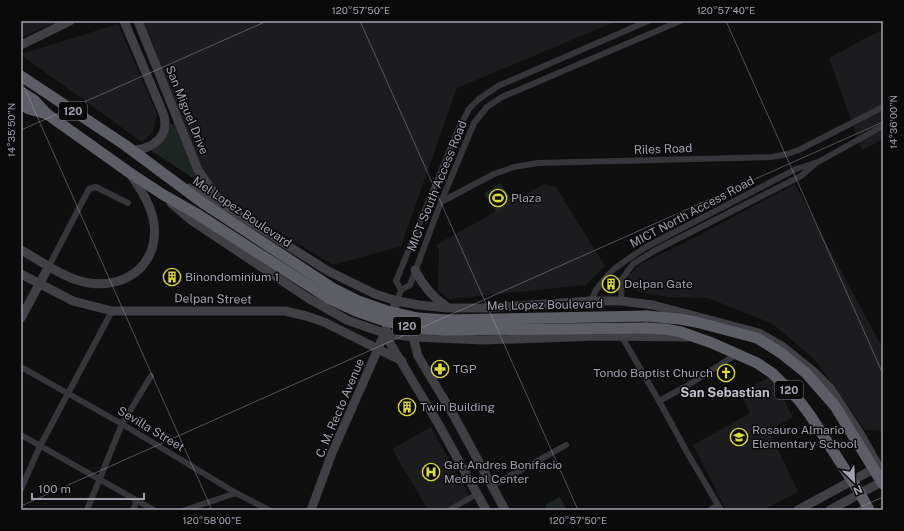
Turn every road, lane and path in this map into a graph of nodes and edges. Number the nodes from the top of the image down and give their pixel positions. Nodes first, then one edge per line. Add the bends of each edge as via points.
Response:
1 (70, 21) edge
2 (124, 21) edge
3 (138, 21) edge
4 (648, 21) edge
5 (680, 21) edge
6 (21, 45) edge
7 (154, 61) junction
8 (143, 66) junction
9 (21, 76) edge
10 (21, 92) edge
11 (21, 104) edge
12 (883, 107) edge
13 (47, 114) junction
14 (883, 126) edge
15 (458, 130) junction
16 (469, 135) junction
17 (128, 148) junction
18 (818, 162) junction
19 (130, 173) junction
20 (173, 181) junction
21 (162, 194) junction
22 (441, 202) junction
23 (128, 203) dead end
24 (222, 204) junction
25 (21, 250) edge
26 (49, 266) junction
27 (415, 270) junction
28 (21, 274) edge
29 (39, 284) junction
30 (401, 290) junction
31 (398, 301) junction
32 (591, 301) junction
33 (621, 301) junction
34 (450, 308) junction
35 (112, 311) junction
36 (391, 317) joint
37 (21, 318) edge
38 (347, 320) junction
39 (384, 333) junction
40 (413, 337) junction
41 (622, 337) junction
42 (693, 337) junction
43 (452, 339) junction
44 (364, 342) junction
45 (378, 349) junction
46 (737, 354) junction
47 (402, 361) junction
48 (21, 367) edge
49 (151, 376) dead end
50 (68, 393) junction
51 (660, 401) junction
52 (454, 416) junction
53 (122, 424) junction
54 (439, 425) junction
55 (21, 435) edge
56 (566, 445) dead end
57 (40, 446) junction
58 (880, 476) edge
59 (100, 480) junction
60 (852, 481) junction
61 (492, 486) junction
62 (21, 489) edge
63 (236, 492) junction
64 (860, 493) junction
65 (477, 494) junction
66 (137, 500) junction
67 (719, 508) edge
68 (87, 510) edge
69 (133, 510) edge
70 (154, 510) edge
71 (185, 510) edge
72 (269, 510) edge
73 (311, 510) edge
74 (449, 510) edge
75 (486, 510) edge
76 (505, 510) edge
77 (710, 510) edge
78 (798, 510) edge
79 (830, 510) edge
80 (869, 510) edge

1 - 6 street
2 - 8 street, San Miguel Drive
3 - 7 street, San Miguel Drive
4 - 15 street, MICT South Access Road via 498,86 479,99
5 - 16 street, MICT South Access Road via 502,97 487,108 474,123
7 - 8 street
7 - 24 street, San Miguel Drive via 198,170
8 - 17 street, San Miguel Drive via 165,123 160,138 153,145 143,150
9 - 17 highway, Mel Lopez Boulevard / 120
10 - 13 highway, Mel Lopez Boulevard / 120 via 34,100
11 - 13 highway, Mel Lopez Boulevard / 120
12 - 22 street, Riles Road via 787,154 764,157 538,163 494,174
13 - 19 highway, Mel Lopez Boulevard / 120
14 - 18 street, MICT North Access Road
15 - 16 street
15 - 30 street, MICT South Access Road via 396,281
16 - 22 street, MICT South Access Road
17 - 20 highway, Mel Lopez Boulevard / 120
18 - 32 street, MICT North Access Road via 796,169 646,248 614,269 596,290
18 - 33 street, MICT North Access Road via 801,176 633,264 622,279
19 - 21 highway, Mel Lopez Boulevard / 120
19 - 26 street via 146,197 154,227 154,243 149,257 139,270 111,283 95,284 75,280
20 - 24 street, Mel Lopez Boulevard / 120
20 - 58 highway, Mel Lopez Boulevard / 120, bridge via 334,289 387,311 418,318 447,320 647,316 690,321 757,338 806,373 835,406
21 - 38 street, Mel Lopez Boulevard / 120 via 208,232 308,298
21 - 42 highway, Mel Lopez Boulevard / 120, bridge via 330,299 385,321 417,328 446,330 646,328 681,332
22 - 27 street, MICT South Access Road
23 - 26 street via 96,187 89,189
24 - 31 street, Mel Lopez Boulevard / 120 via 328,272 375,294
25 - 26 street
26 - 29 street
27 - 30 street, MICT South Access Road via 410,285
27 - 34 street via 429,293
28 - 29 street, Delpan Street
29 - 35 street, Delpan Street via 73,301
29 - 37 street
30 - 31 street, MICT South Access Road
31 - 34 street, Mel Lopez Boulevard / 120
31 - 36 street, MICT South Access Road
32 - 33 street, Mel Lopez Boulevard / 120
32 - 34 street, Mel Lopez Boulevard / 120
33 - 58 street, Mel Lopez Boulevard / 120 via 653,305 759,332 784,347 830,388 859,432
34 - 43 street
35 - 44 street, Delpan Street via 285,311 324,322
35 - 50 street
36 - 39 street, C. M. Recto Avenue
38 - 39 street, Mel Lopez Boulevard / 120
38 - 44 street
39 - 40 street, Mel Lopez Boulevard / 120
39 - 45 street, C. M. Recto Avenue
39 - 47 street
40 - 43 street, Mel Lopez Boulevard / 120
40 - 52 street via 418,356
41 - 42 street, Mel Lopez Boulevard / 120
41 - 43 street, Mel Lopez Boulevard / 120
41 - 51 street
42 - 46 highway, Mel Lopez Boulevard / 120
44 - 45 street, Delpan Street
45 - 47 street, Delpan Street
45 - 73 street, C. M. Recto Avenue via 332,453
46 - 51 street
46 - 60 highway, Mel Lopez Boulevard / 120 via 772,373 798,399
47 - 54 street
48 - 50 street, Sevilla Street
49 - 53 street
50 - 53 street, Sevilla Street
50 - 57 street
51 - 67 street
52 - 54 street
52 - 61 street
53 - 59 street
53 - 63 street, Sevilla Street
54 - 65 street
55 - 57 street
56 - 61 street
57 - 59 street
57 - 62 street
58 - 60 street
58 - 64 street
59 - 66 street
59 - 68 street
60 - 64 highway, Mel Lopez Boulevard / 120
60 - 78 street
61 - 65 street
61 - 76 street
63 - 71 street
63 - 72 street, Sevilla Street
64 - 79 street
64 - 80 highway, Mel Lopez Boulevard / 120
65 - 74 street
65 - 75 street
66 - 69 street
66 - 70 street
67 - 77 street

